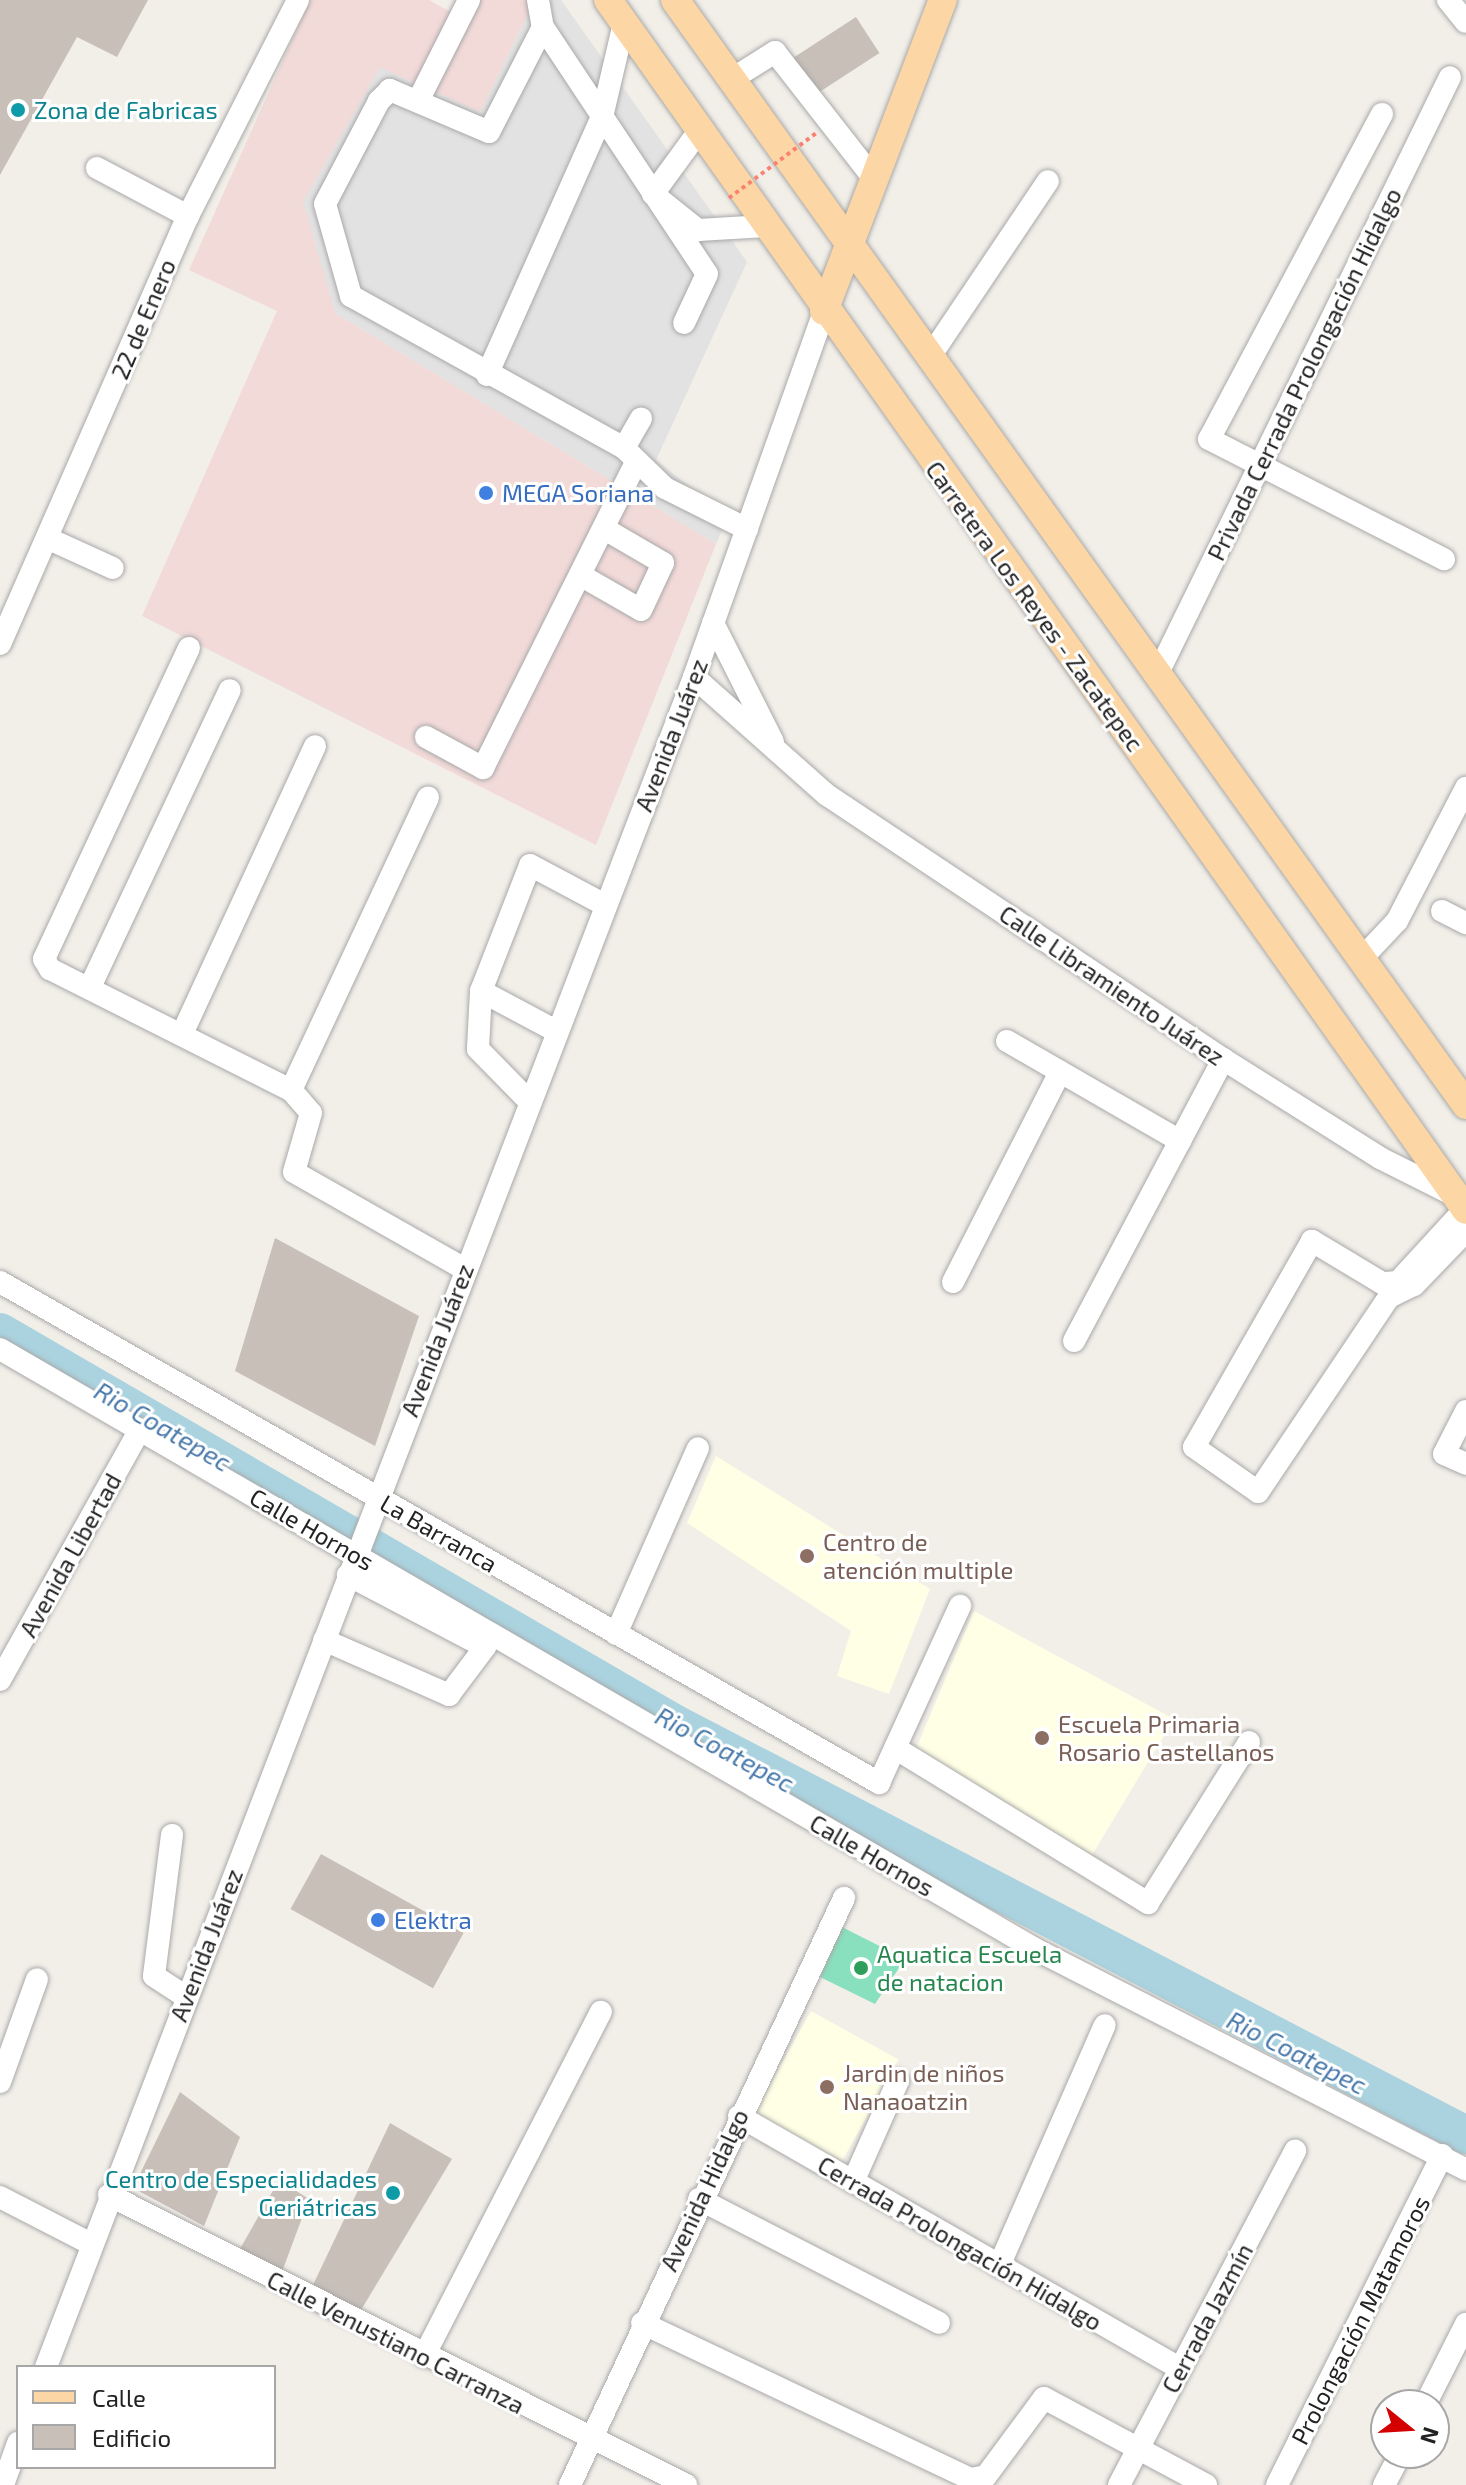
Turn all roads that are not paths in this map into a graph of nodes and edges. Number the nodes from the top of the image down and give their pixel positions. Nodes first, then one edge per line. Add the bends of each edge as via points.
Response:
1 (298, 0) edge
2 (469, 0) edge
3 (538, 0) edge
4 (675, 0) edge
5 (943, 0) edge
6 (1448, 0) edge
7 (616, 12) edge
8 (1466, 22) edge
9 (543, 27) junction
10 (1450, 77) dead end
11 (732, 79) junction
12 (419, 99) junction
13 (1382, 114) dead end
14 (602, 117) junction
15 (699, 131) junction
16 (97, 168) dead end
17 (875, 180) junction
18 (1048, 181) dead end
19 (653, 194) junction
20 (188, 216) junction
21 (766, 226) junction
22 (848, 249) junction
23 (824, 311) junction
24 (684, 323) dead end
25 (929, 358) junction
26 (487, 375) junction
27 (641, 419) dead end
28 (630, 455) junction
29 (1258, 466) junction
30 (603, 528) junction
31 (747, 529) junction
32 (49, 539) junction
33 (1444, 559) dead end
34 (113, 568) dead end
35 (580, 575) junction
36 (713, 623) junction
37 (0, 644) edge
38 (189, 648) dead end
39 (1159, 671) junction
40 (694, 677) junction
41 (230, 690) dead end
42 (426, 737) dead end
43 (315, 746) dead end
44 (779, 754) junction
45 (1466, 788) edge
46 (428, 798) dead end
47 (605, 905) junction
48 (1442, 911) dead end
49 (1466, 923) edge
50 (1364, 956) junction
51 (90, 987) junction
52 (481, 991) junction
53 (556, 1031) junction
54 (182, 1034) junction
55 (1007, 1041) dead end
56 (1223, 1059) junction
57 (1060, 1072) junction
58 (291, 1090) junction
59 (529, 1101) junction
60 (1466, 1105) edge
61 (1180, 1141) junction
62 (1463, 1206) edge
63 (1466, 1231) edge
64 (463, 1268) junction
65 (0, 1282) edge
66 (953, 1282) dead end
67 (1074, 1341) dead end
68 (0, 1349) edge
69 (1466, 1411) edge
70 (140, 1429) junction
71 (698, 1448) dead end
72 (1466, 1464) edge
73 (374, 1509) junction
74 (354, 1559) junction
75 (960, 1606) dead end
76 (616, 1634) junction
77 (324, 1640) junction
78 (0, 1680) edge
79 (1249, 1742) dead end
80 (895, 1748) junction
81 (172, 1835) dead end
82 (844, 1898) dead end
83 (37, 1979) dead end
84 (186, 1997) junction
85 (601, 2012) dead end
86 (1105, 2025) dead end
87 (898, 2081) dead end
88 (0, 2082) edge
89 (739, 2116) junction
90 (1295, 2151) dead end
91 (1442, 2155) junction
92 (1466, 2170) edge
93 (853, 2182) junction
94 (109, 2195) junction
95 (0, 2197) edge
96 (699, 2199) junction
97 (91, 2244) junction
98 (999, 2266) junction
99 (642, 2323) junction
100 (939, 2323) dead end
101 (1466, 2324) edge
102 (424, 2356) junction
103 (47, 2365) edge
104 (1181, 2369) junction
105 (1433, 2389) edge
106 (591, 2440) junction
107 (16, 2449) edge
108 (1138, 2449) junction
109 (3, 2485) edge
110 (570, 2485) edge
111 (686, 2485) edge
112 (1119, 2485) edge
113 (1206, 2485) edge
114 (1277, 2485) edge

1 - 20 street, 22 de Enero
2 - 12 street
3 - 9 street
4 - 11 main road
5 - 17 main road
6 - 8 street
7 - 14 street
7 - 15 main road, Carretera Los Reyes - Zacatepec
9 - 12 street via 489,132
9 - 14 street
10 - 29 street, Privada Cerrada Prolongación Hidalgo
11 - 17 street via 775,52
11 - 22 main road
12 - 26 street via 390,90 379,101 325,204 351,296
13 - 29 street via 1209,439
14 - 19 street
14 - 26 street
15 - 19 street
15 - 21 main road, Carretera Los Reyes - Zacatepec
16 - 20 street
17 - 22 main road
18 - 25 street
19 - 21 street via 698,230
19 - 24 street via 707,274
20 - 32 street, 22 de Enero
21 - 23 main road, Carretera Los Reyes - Zacatepec
22 - 23 main road
22 - 25 main road
23 - 31 street, Avenida Juárez
23 - 62 main road, Carretera Los Reyes - Zacatepec
25 - 39 main road
26 - 28 street
27 - 28 street
28 - 30 street
28 - 31 street via 665,488
29 - 33 street
29 - 39 street, Privada Cerrada Prolongación Hidalgo
30 - 35 street
30 - 35 street via 663,563 641,610
31 - 36 street, Avenida Juárez
32 - 34 street
32 - 37 street, 22 de Enero
35 - 42 street via 483,768
36 - 40 street, Avenida Juárez
36 - 44 street, Calle Libramiento Juárez
38 - 51 street via 46,946 50,969
39 - 50 main road
40 - 44 street, Calle Libramiento Juárez
40 - 47 street, Avenida Juárez
41 - 51 street
43 - 54 street
44 - 56 street, Calle Libramiento Juárez via 827,795
45 - 50 street via 1397,921
46 - 58 street
47 - 52 street via 530,865
47 - 53 street, Avenida Juárez
48 - 49 street
50 - 60 main road
51 - 54 street
52 - 53 street
52 - 59 street via 478,1049
53 - 59 street, Avenida Juárez
54 - 58 street
55 - 57 street
56 - 61 street
56 - 62 street, Calle Libramiento Juárez
57 - 61 street
57 - 66 street
58 - 64 street via 311,1113 294,1172
59 - 64 street, Avenida Juárez
61 - 67 street
62 - 63 street via 1398,1282 1382,1283 1312,1241 1194,1447 1258,1492 1389,1297 1414,1285
64 - 73 street, Avenida Juárez
65 - 73 street, La Barranca
68 - 70 street, Calle Hornos
69 - 72 street via 1444,1454
70 - 74 street, Calle Hornos
70 - 78 street, Avenida Libertad
71 - 76 street
73 - 74 street, Avenida Juárez
73 - 76 street, La Barranca
74 - 77 street, Avenida Juárez
74 - 77 street via 485,1647 449,1695
74 - 91 street, Calle Hornos via 1035,1949
75 - 80 street
76 - 80 street, La Barranca via 879,1783
77 - 84 street, Avenida Juárez
79 - 80 street via 1148,1903
81 - 84 street via 154,1976
82 - 89 street, Avenida Hidalgo
83 - 88 street
84 - 94 street, Avenida Juárez
85 - 102 street
86 - 98 street
87 - 93 street
89 - 93 street, Cerrada Prolongación Hidalgo
89 - 96 street, Avenida Hidalgo
90 - 104 street, Cerrada Jazmín
91 - 92 street, Calle Hornos
91 - 114 street, Prolongación Matamoros
93 - 98 street, Cerrada Prolongación Hidalgo
94 - 97 street, Avenida Juárez
94 - 102 street, Calle Venustiano Carranza
95 - 97 street
96 - 99 street, Avenida Hidalgo
96 - 100 street
97 - 103 street, Avenida Juárez
98 - 104 street, Cerrada Prolongación Hidalgo
99 - 106 street, Avenida Hidalgo
99 - 108 street via 971,2479 986,2476 1037,2401 1050,2399
101 - 105 street
102 - 106 street, Calle Venustiano Carranza
104 - 108 street, Cerrada Jazmín
106 - 110 street, Avenida Hidalgo
106 - 111 street, Calle Venustiano Carranza
107 - 109 street
108 - 112 street, Cerrada Jazmín
108 - 113 street

